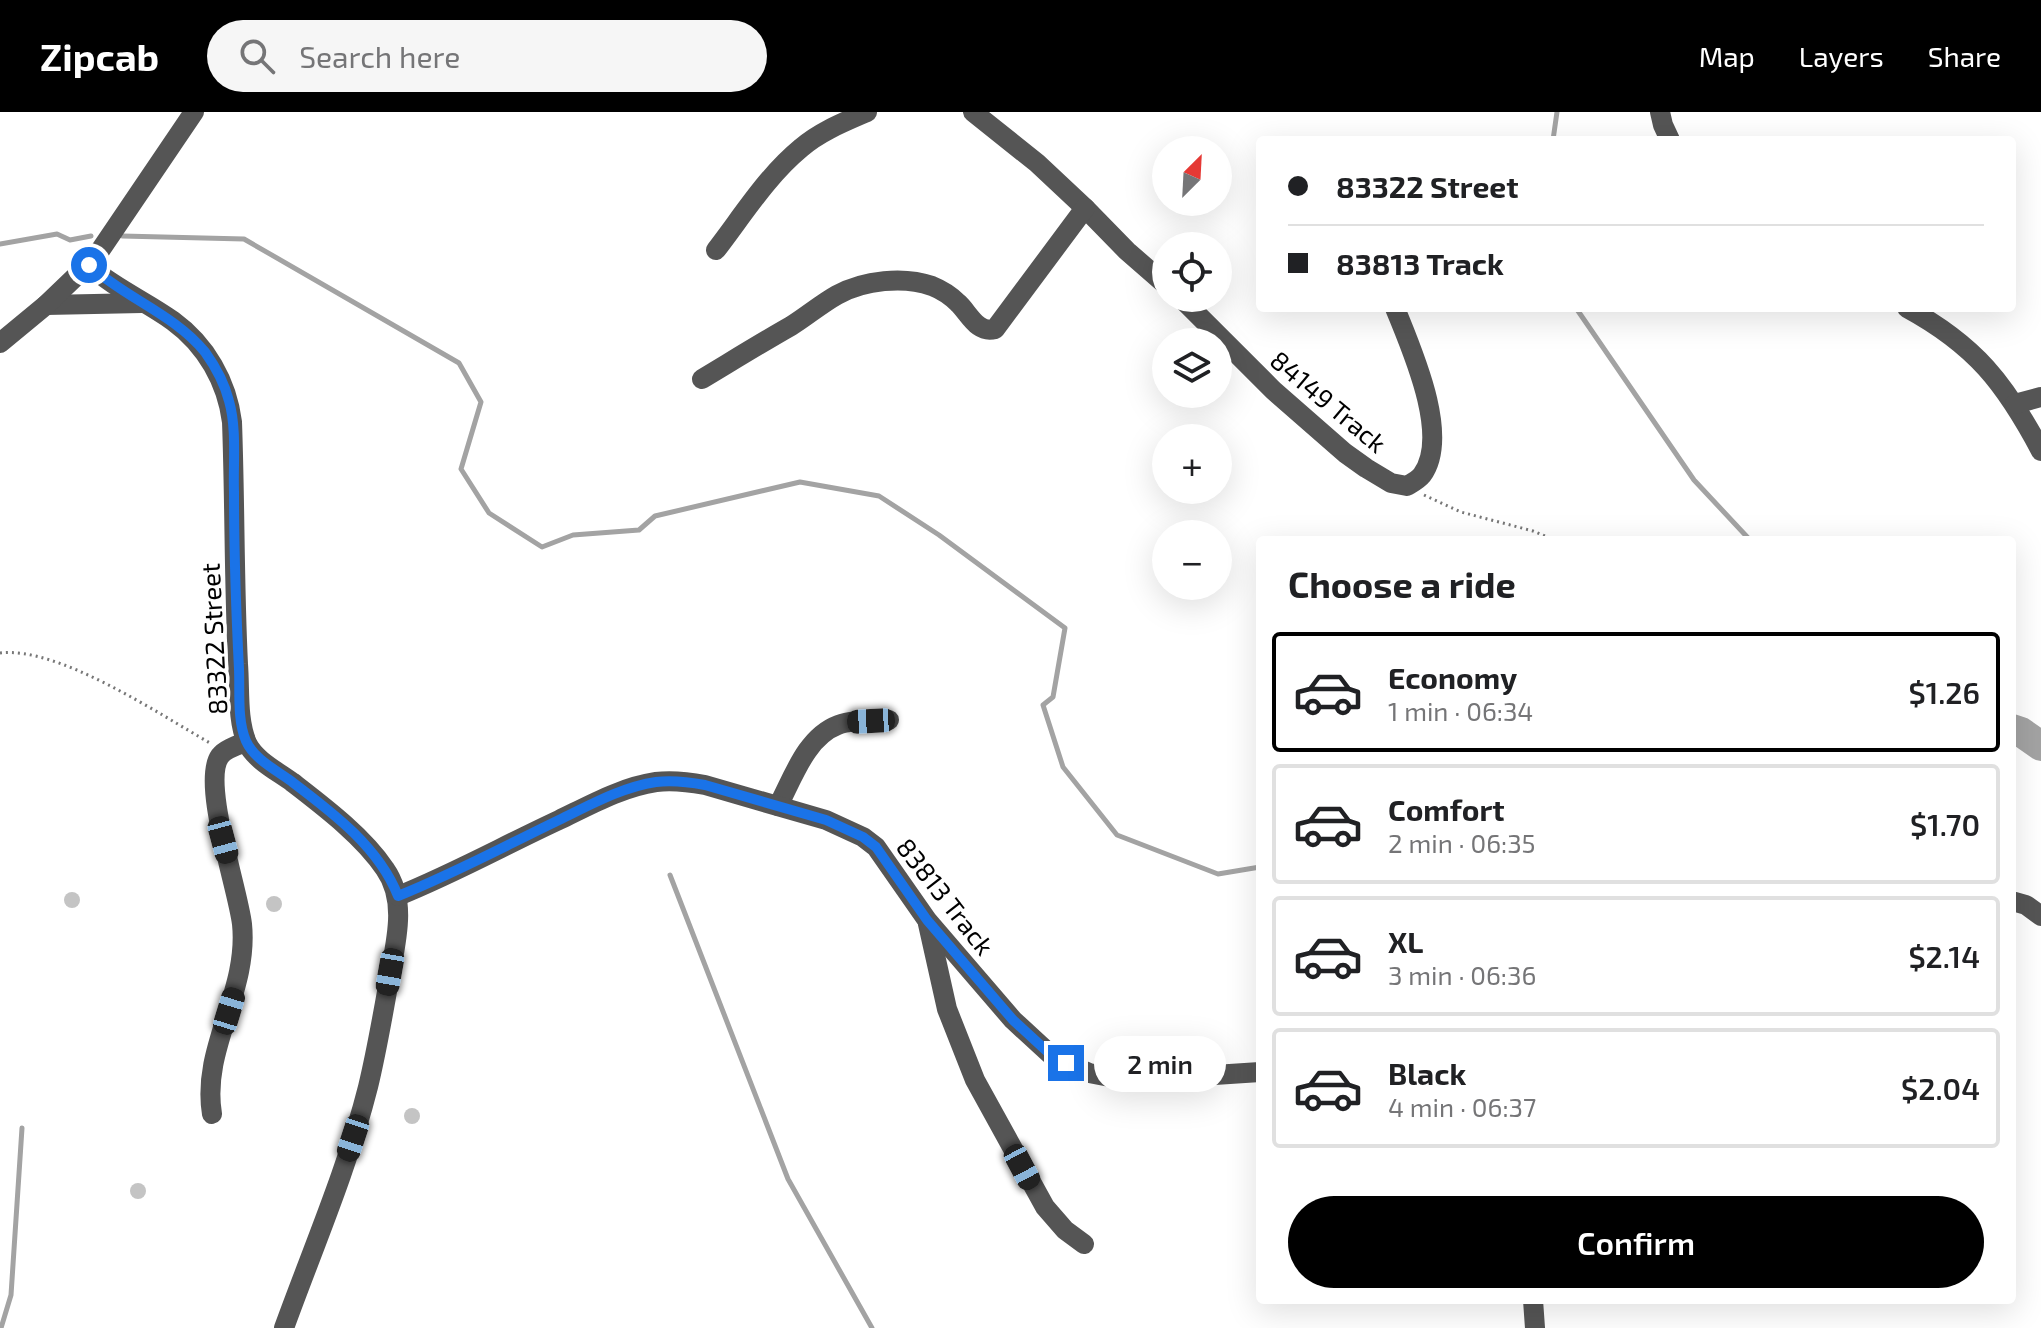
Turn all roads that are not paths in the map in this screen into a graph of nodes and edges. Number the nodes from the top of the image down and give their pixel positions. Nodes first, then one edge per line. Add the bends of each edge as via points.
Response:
1 (194, 112) edge
2 (867, 112) edge
3 (973, 112) edge
4 (1660, 112) edge
5 (1668, 136) edge
6 (1085, 208) junction
7 (716, 250) dead end
8 (89, 265) junction
9 (1152, 273) edge
10 (143, 303) junction
11 (46, 305) junction
12 (1195, 312) edge
13 (1396, 312) edge
14 (1913, 312) edge
15 (0, 343) edge
16 (702, 379) dead end
17 (2041, 397) edge
18 (2015, 404) junction
19 (2041, 451) edge
20 (889, 720) dead end
21 (246, 742) junction
22 (778, 806) junction
23 (398, 896) junction
24 (2016, 902) edge
25 (2041, 916) edge
26 (927, 920) junction
27 (1256, 1072) edge
28 (212, 1114) dead end
29 (1084, 1244) dead end
30 (1533, 1304) edge
31 (284, 1328) edge
32 (1535, 1328) edge

1 - 8 street
2 - 7 street via 802,146
3 - 6 street
4 - 5 street
6 - 9 street
6 - 16 street via 991,331 932,286 870,283 837,295
8 - 10 street, 83322 Street
8 - 11 street
10 - 11 street
10 - 21 street, 83322 Street via 192,337 208,356 230,402 237,640
11 - 15 street
12 - 13 street, 84149 Track via 1345,453 1391,483 1407,486 1427,464 1432,431 1426,392
14 - 18 street via 1968,350
17 - 18 street
18 - 19 street
20 - 22 street via 840,724 825,732 804,756
21 - 23 street, 83322 Street via 370,851 386,869
21 - 28 street via 225,751 217,763 215,791 244,942 215,1057
22 - 23 street, 83813 Track via 695,783 637,786
22 - 26 street, 83813 Track via 863,837 876,847
23 - 31 street via 394,948 367,1090 337,1189
24 - 25 street
26 - 27 street, 83813 Track via 1013,1020 1066,1063 1115,1078
26 - 29 street via 947,1009 975,1080 1045,1207
30 - 32 street

